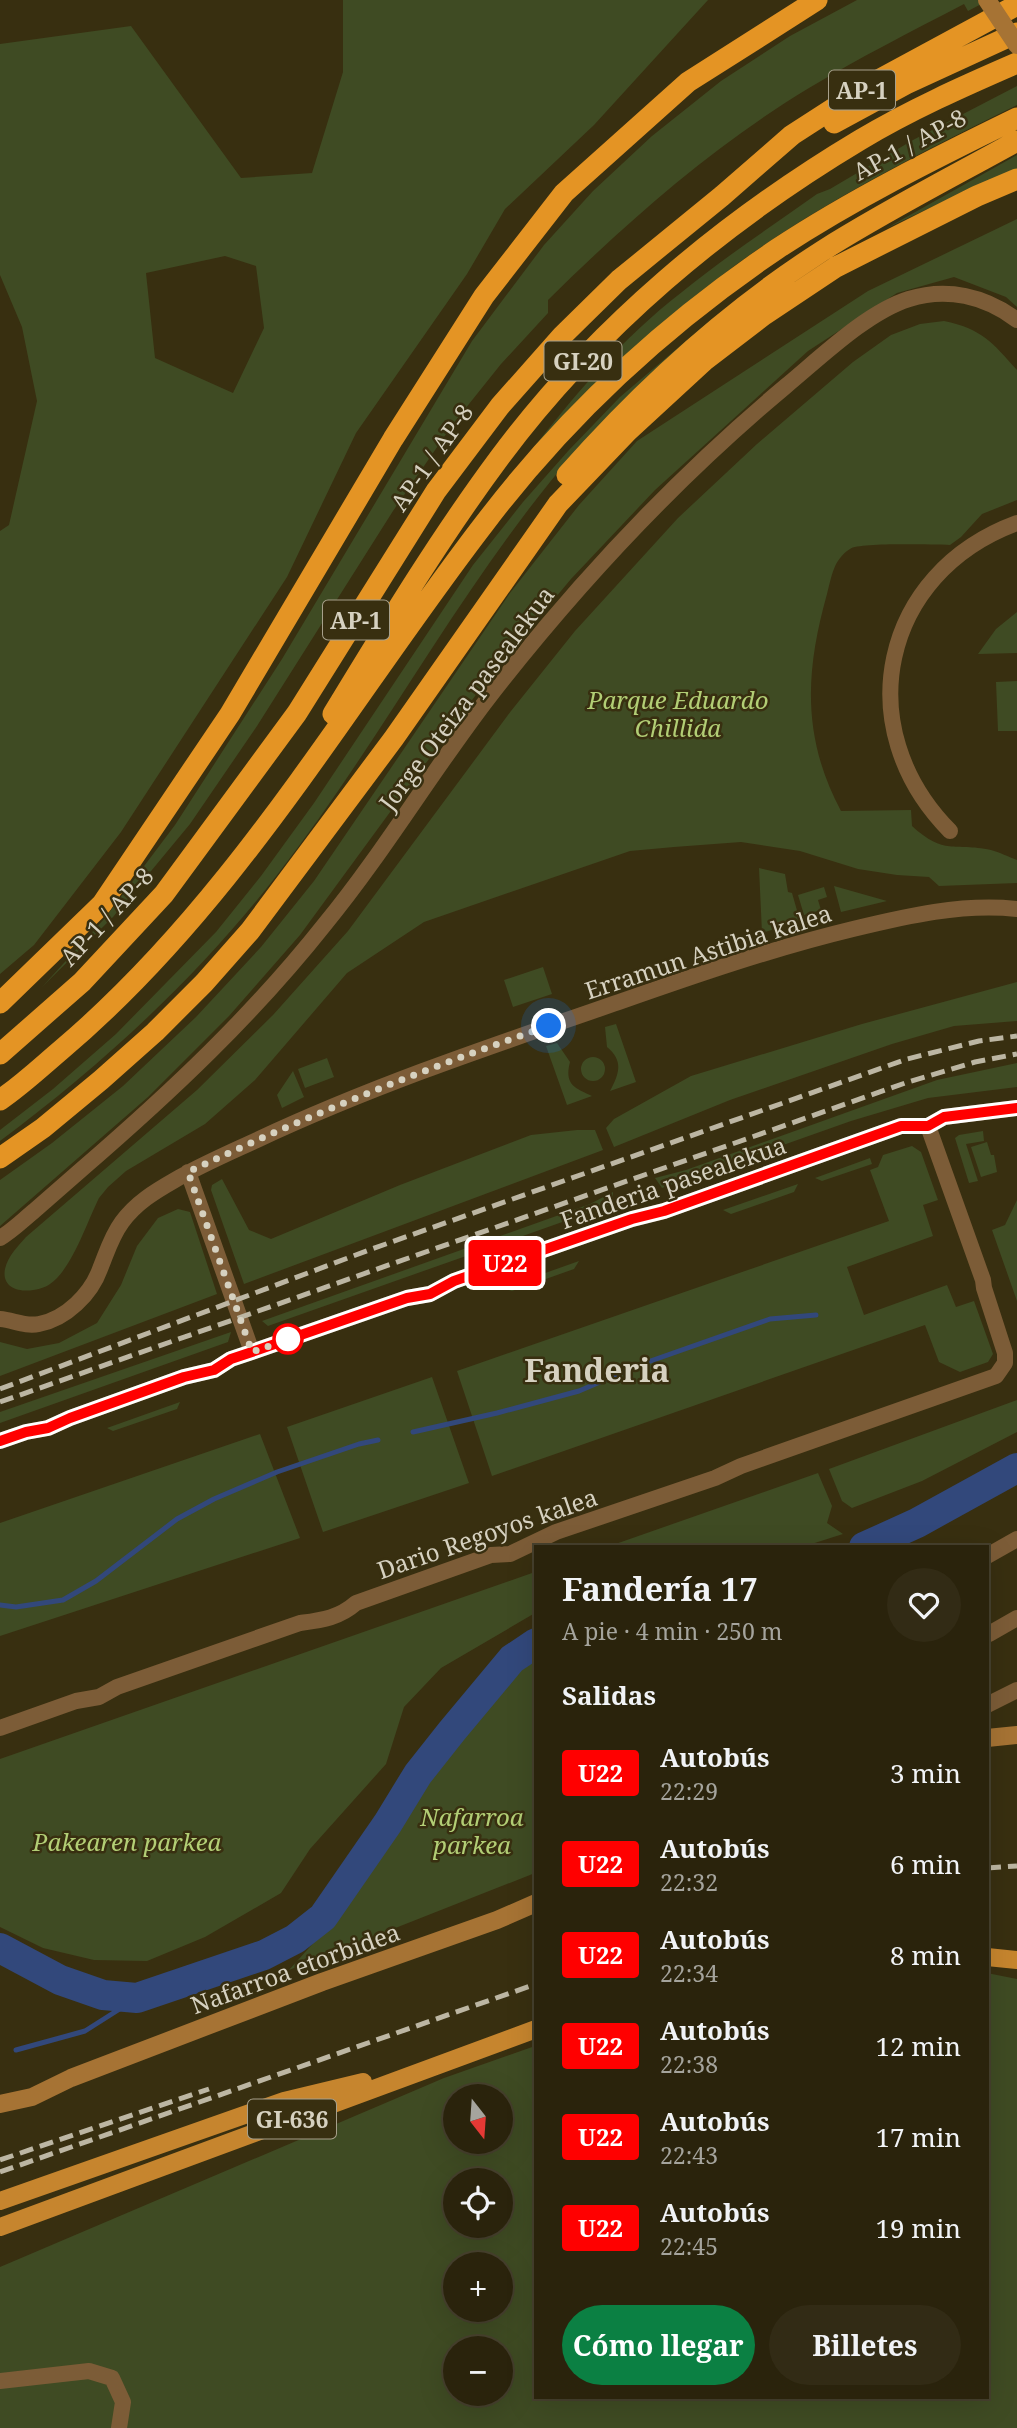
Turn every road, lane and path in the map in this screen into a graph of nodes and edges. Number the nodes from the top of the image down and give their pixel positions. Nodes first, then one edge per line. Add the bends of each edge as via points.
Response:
1 (823, 0) edge
2 (987, 0) edge
3 (809, 4) edge
4 (1017, 5) edge
5 (1017, 33) edge
6 (1017, 45) edge
7 (1017, 63) edge
8 (1017, 118) edge
9 (1017, 141) edge
10 (1017, 178) edge
11 (722, 196) junction
12 (1017, 320) edge
13 (1017, 523) edge
14 (286, 799) junction
15 (344, 807) junction
16 (950, 831) dead end
17 (1017, 909) edge
18 (0, 1003) edge
19 (0, 1054) edge
20 (0, 1100) edge
21 (1017, 1108) edge
22 (928, 1126) junction
23 (0, 1158) edge
24 (188, 1172) junction
25 (2, 1239) edge
26 (3, 1316) edge
27 (252, 1352) junction
28 (0, 1441) edge
29 (1017, 1539) edge
30 (989, 1555) edge
31 (1017, 1618) edge
32 (989, 1634) dead end
33 (1017, 1690) edge
34 (989, 1704) edge
35 (0, 1728) edge
36 (1017, 1735) edge
37 (989, 1738) edge
38 (534, 1904) edge
39 (989, 1957) edge
40 (1017, 1960) edge
41 (534, 2030) edge
42 (444, 2062) junction
43 (71, 2078) junction
44 (0, 2092) edge
45 (0, 2104) edge
46 (0, 2201) edge
47 (0, 2227) edge
48 (0, 2381) edge
49 (119, 2428) edge

1 - 3 highway
2 - 6 main road, bridge
3 - 18 highway via 688,82 564,193 484,296 393,439 230,714 102,904
4 - 11 highway, AP-1 / AP-8 / AP-1 via 872,84 792,135
5 - 11 highway via 905,84 827,127
7 - 14 highway, GI-20 via 918,108 798,179 703,249 596,347 511,444 463,508 390,619
8 - 14 highway, AP-1 / AP-8 / AP-1 via 883,186 777,250 673,327 620,374 569,424 484,524
9 - 15 highway via 822,251 694,348 617,418 548,497 474,600
10 - 15 highway via 836,267 705,361 628,431 558,504
11 - 19 highway, AP-1 / AP-8 / AP-1 via 619,280 500,406 436,491 298,713 164,894 82,982
12 - 25 street, Jorge Oteiza pasealekua via 992,304 961,295 926,295 893,305 836,345 715,449 619,545 529,647 327,923 248,1014 163,1098
13 - 16 street via 973,544 935,577 912,610 895,657 890,706 897,746 918,792
14 - 20 highway, AP-1 / AP-8 / AP-1 via 219,888 153,964 94,1023
15 - 23 highway via 250,931 204,983 101,1080
17 - 24 street, Erramun Astibia kalea via 921,914 776,950 452,1059 288,1125
21 - 22 street, Fanderia pasealekua via 944,1117
22 - 27 street, Fanderia pasealekua via 901,1126 454,1281 430,1294
22 - 35 street, Dario Regoyos kalea via 1005,1353 1003,1368 991,1378 556,1532 510,1554 491,1555 356,1603 345,1613 300,1623
24 - 26 street, Erramun Astibia kalea via 133,1209 111,1240 95,1280 71,1308 39,1324
24 - 27 street
27 - 28 street, Fanderia pasealekua via 214,1370
29 - 30 street
31 - 32 street
33 - 34 street
36 - 37 main road
38 - 43 main road, Nafarroa etorbidea
39 - 40 main road
41 - 42 main road, GI-636
42 - 46 main road via 284,2101
42 - 47 main road, GI-636
43 - 44 main road, Nafarroa etorbidea
43 - 45 main road, Nafarroa etorbidea via 32,2097
48 - 49 street via 89,2371 112,2378 123,2402

